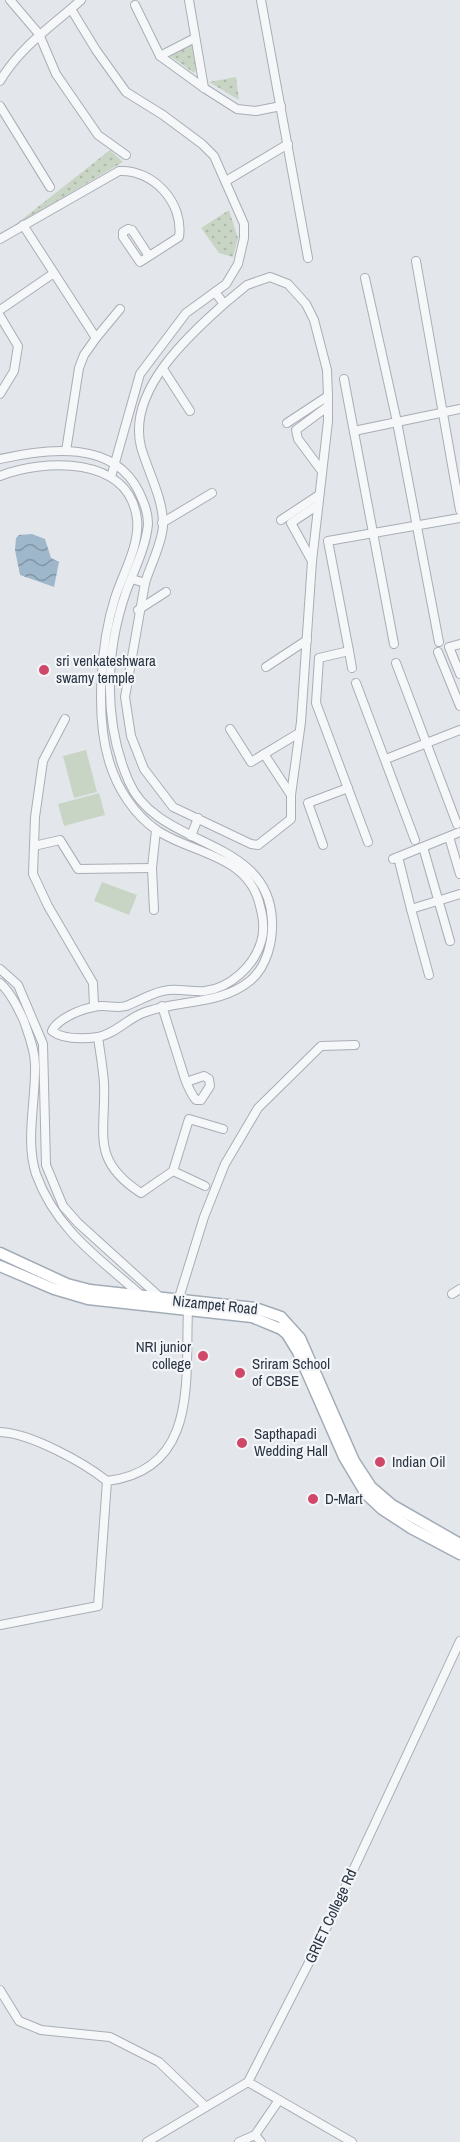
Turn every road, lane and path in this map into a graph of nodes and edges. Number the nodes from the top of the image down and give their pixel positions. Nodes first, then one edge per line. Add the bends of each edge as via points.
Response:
1 (10, 0) edge
2 (81, 0) edge
3 (189, 0) edge
4 (261, 0) edge
5 (135, 5) dead end
6 (71, 9) junction
7 (39, 34) junction
8 (195, 38) junction
9 (160, 56) junction
10 (0, 81) edge
11 (204, 88) junction
12 (0, 106) edge
13 (281, 106) junction
14 (288, 144) junction
15 (126, 155) dead end
16 (226, 181) junction
17 (50, 187) dead end
18 (23, 225) junction
19 (0, 239) edge
20 (149, 256) dead end
21 (308, 258) dead end
22 (416, 261) dead end
23 (54, 273) junction
24 (365, 278) dead end
25 (226, 284) junction
26 (215, 292) junction
27 (234, 295) junction
28 (224, 304) junction
29 (120, 309) dead end
30 (0, 310) edge
31 (0, 316) edge
32 (96, 338) junction
33 (163, 369) junction
34 (344, 379) dead end
35 (0, 394) edge
36 (328, 396) junction
37 (327, 407) junction
38 (460, 409) edge
39 (190, 411) dead end
40 (442, 413) junction
41 (397, 422) junction
42 (287, 423) dead end
43 (354, 431) junction
44 (66, 451) junction
45 (0, 459) edge
46 (117, 464) junction
47 (321, 470) junction
48 (0, 476) edge
49 (111, 477) junction
50 (212, 493) dead end
51 (319, 495) junction
52 (318, 506) junction
53 (460, 510) edge
54 (460, 518) edge
55 (281, 520) dead end
56 (162, 523) junction
57 (415, 526) junction
58 (374, 533) junction
59 (312, 561) junction
60 (132, 579) junction
61 (145, 583) junction
62 (125, 589) junction
63 (166, 592) dead end
64 (141, 597) junction
65 (138, 610) junction
66 (307, 640) junction
67 (439, 642) dead end
68 (394, 644) dead end
69 (460, 644) edge
70 (349, 651) junction
71 (438, 652) dead end
72 (396, 663) dead end
73 (266, 667) dead end
74 (352, 668) dead end
75 (460, 674) edge
76 (356, 683) dead end
77 (460, 706) edge
78 (65, 719) dead end
79 (230, 729) dead end
80 (460, 730) edge
81 (299, 733) junction
82 (427, 743) junction
83 (264, 754) junction
84 (386, 759) junction
85 (348, 788) junction
86 (291, 795) junction
87 (154, 813) junction
88 (198, 818) junction
89 (147, 822) junction
90 (212, 825) junction
91 (459, 828) edge
92 (156, 830) junction
93 (191, 836) junction
94 (449, 837) junction
95 (415, 840) dead end
96 (206, 841) junction
97 (368, 842) dead end
98 (323, 844) dead end
99 (34, 846) junction
100 (423, 847) junction
101 (152, 868) junction
102 (460, 874) edge
103 (460, 894) edge
104 (439, 899) junction
105 (411, 909) junction
106 (153, 910) dead end
107 (450, 941) dead end
108 (0, 969) edge
109 (429, 975) dead end
110 (0, 983) edge
111 (94, 1006) junction
112 (162, 1006) junction
113 (123, 1007) junction
114 (129, 1019) junction
115 (52, 1031) junction
116 (40, 1035) junction
117 (98, 1037) junction
118 (30, 1038) junction
119 (355, 1044) dead end
120 (186, 1082) dead end
121 (223, 1129) dead end
122 (173, 1171) junction
123 (205, 1186) dead end
124 (0, 1254) edge
125 (0, 1266) edge
126 (137, 1276) junction
127 (125, 1281) junction
128 (460, 1289) edge
129 (452, 1294) dead end
130 (144, 1298) junction
131 (171, 1305) junction
132 (0, 1432) edge
133 (108, 1481) junction
134 (460, 1544) edge
135 (460, 1554) edge
136 (0, 1625) edge
137 (460, 1641) edge
138 (0, 1990) edge
139 (248, 2082) junction
140 (279, 2100) junction
141 (205, 2106) junction
142 (255, 2135) junction
143 (147, 2142) edge
144 (239, 2142) edge
145 (261, 2142) edge
146 (352, 2142) edge

1 - 7 street
2 - 6 street
3 - 8 street
4 - 13 street
5 - 9 street
6 - 7 street
6 - 16 street via 126,92 202,144 214,156
7 - 10 street via 11,62
7 - 15 street via 56,74 98,135
8 - 9 street
8 - 11 street
9 - 11 street
11 - 13 street via 237,109 256,111
12 - 17 street
13 - 14 street
14 - 16 street
14 - 21 street
16 - 25 street via 243,224 244,238 238,264
18 - 19 street
18 - 20 street via 119,171 131,170 159,182 179,219 180,237
18 - 23 street
22 - 40 street
23 - 30 street
23 - 32 street
24 - 41 street
25 - 26 street
25 - 27 street
26 - 28 street
26 - 46 street via 186,313 140,374
27 - 28 street
27 - 36 street via 247,285 270,277 288,284 314,320 327,370
28 - 33 street via 182,341
29 - 32 street
31 - 35 street via 18,346 14,371
32 - 44 street via 84,355 73,393
33 - 39 street
33 - 56 street via 152,384 140,420 140,443
34 - 43 street
36 - 37 street
36 - 42 street
37 - 47 street
37 - 47 street via 296,430 298,439
38 - 40 street
40 - 41 street
40 - 53 street
41 - 43 street
41 - 57 street
43 - 58 street
44 - 45 street
44 - 46 street
46 - 49 street
46 - 60 street via 127,472 146,506 148,523
47 - 51 street
48 - 49 street via 47,465 79,466
49 - 62 street via 132,500 137,520
50 - 56 street
51 - 52 street
51 - 55 street
52 - 59 street
52 - 59 street via 291,523
54 - 57 street
56 - 61 street
57 - 58 street
57 - 67 street
58 - 68 street
58 - 70 street via 328,541
59 - 66 street
60 - 61 street
60 - 62 street
61 - 64 street
62 - 64 street
62 - 87 street via 112,658 113,729 116,751 130,785
62 - 89 street via 106,627 103,730 108,760 120,790
63 - 65 street
64 - 65 street
65 - 88 street via 125,697 131,736 144,769 163,795 173,807
66 - 73 street
66 - 81 street
69 - 75 street via 449,647
70 - 74 street
70 - 85 street via 319,658 316,704
71 - 77 street
72 - 82 street
76 - 84 street
78 - 99 street via 43,761
79 - 83 street via 251,762
80 - 82 street
81 - 83 street
81 - 86 street
82 - 84 street
82 - 91 street
83 - 86 street
84 - 95 street
85 - 97 street
85 - 98 street via 308,803
86 - 90 street via 290,822 258,844
87 - 89 street
87 - 93 street
88 - 90 street
88 - 93 street
89 - 92 street
90 - 96 street
91 - 94 street
92 - 101 street
92 - 113 street via 217,855 248,880 261,911 261,942 246,968 222,986 206,991 168,990
93 - 96 street
94 - 100 street
94 - 102 street
96 - 112 street via 244,864 258,879 268,898 272,919 270,947 264,963 240,988 200,1002
99 - 101 street via 60,840 78,870
99 - 111 street via 33,874 93,983
100 - 104 street
100 - 105 street via 396,858
101 - 106 street
103 - 104 street
104 - 105 street
104 - 107 street
105 - 109 street
108 - 116 street via 18,985
110 - 118 street via 19,1010
111 - 113 street
111 - 115 street via 58,1022
112 - 114 street
112 - 120 street
113 - 114 street
114 - 117 street via 111,1033
115 - 116 street
115 - 117 street via 65,1038
116 - 118 street
116 - 126 street via 45,1051 46,1166 63,1206
117 - 122 street via 104,1083 102,1147 122,1180 141,1193
118 - 127 street via 35,1065 31,1144 37,1175 65,1227
119 - 131 street via 321,1046 258,1108 220,1174
121 - 122 street via 189,1119
122 - 123 street
124 - 130 main road, Nizampet Road via 66,1284
125 - 131 main road, Nizampet Road via 88,1299
126 - 127 street
126 - 131 street
127 - 130 street
128 - 129 street
130 - 131 main road, Nizampet Road
131 - 133 street via 184,1398 178,1434 163,1456 138,1474
131 - 134 main road, Nizampet Road via 255,1308 270,1311 288,1322 300,1338 350,1452 370,1487
131 - 135 main road, Nizampet Road via 252,1317 287,1334 344,1457 366,1494 411,1528
132 - 133 street via 27,1437 88,1466
133 - 136 street via 98,1606
137 - 139 street, GRIET College Rd via 322,1937
138 - 141 street via 19,2022 41,2030 110,2037 159,2062
139 - 140 street
139 - 141 street
140 - 142 street
140 - 146 street
141 - 143 street
142 - 144 street
142 - 145 street

